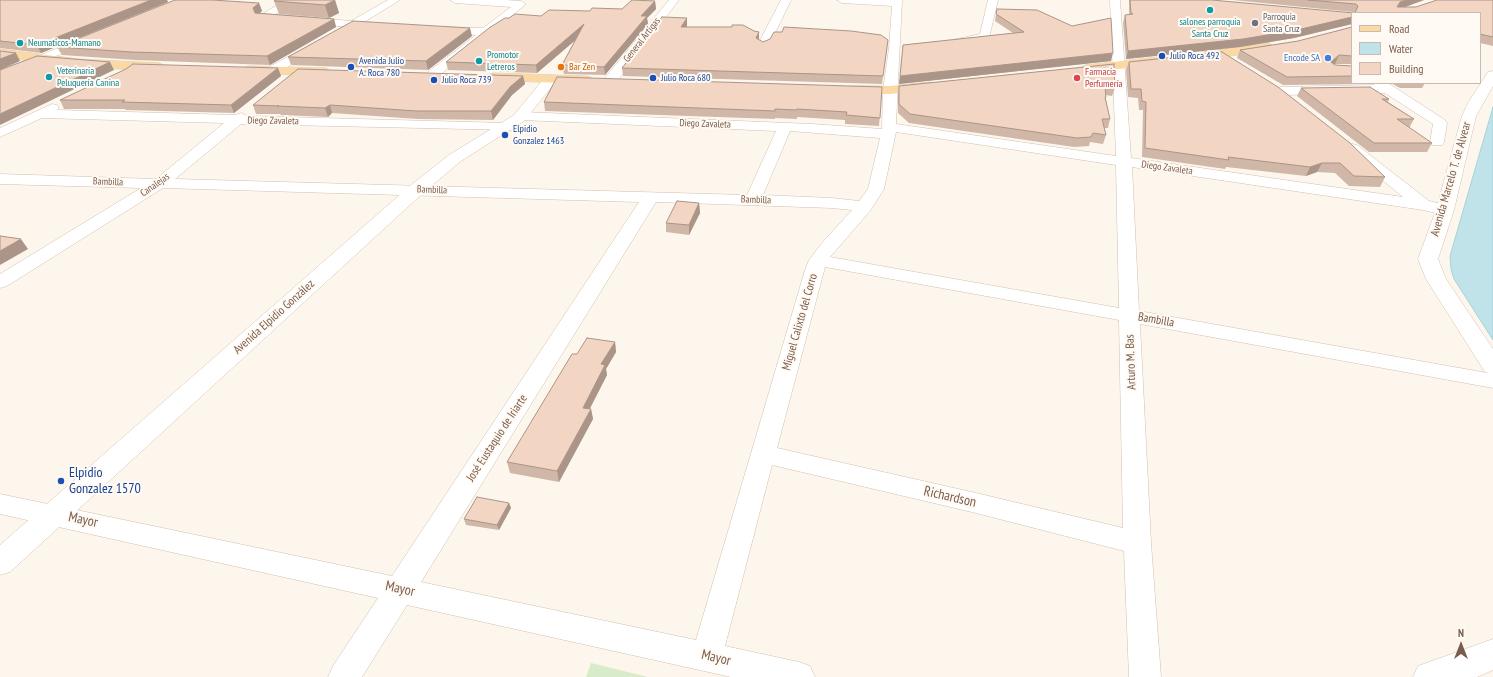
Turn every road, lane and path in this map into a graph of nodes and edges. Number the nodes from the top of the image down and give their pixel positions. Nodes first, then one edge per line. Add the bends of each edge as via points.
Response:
1 (294, 0) edge
2 (394, 0) edge
3 (456, 0) edge
4 (674, 0) edge
5 (786, 0) edge
6 (842, 0) edge
7 (993, 0) edge
8 (1115, 0) edge
9 (897, 2) edge
10 (256, 6) edge
11 (279, 8) junction
12 (352, 24) junction
13 (384, 26) edge
14 (432, 29) edge
15 (487, 32) junction
16 (94, 37) edge
17 (946, 43) edge
18 (763, 46) edge
19 (1280, 46) edge
20 (909, 47) edge
21 (895, 48) junction
22 (0, 53) edge
23 (1219, 54) junction
24 (42, 58) junction
25 (1237, 64) edge
26 (1118, 65) junction
27 (135, 66) junction
28 (173, 67) edge
29 (234, 69) edge
30 (273, 70) junction
31 (1071, 70) edge
32 (298, 71) junction
33 (337, 72) edge
34 (417, 74) edge
35 (0, 75) edge
36 (432, 75) junction
37 (1493, 75) edge
38 (118, 76) edge
39 (456, 76) edge
40 (480, 76) edge
41 (551, 79) junction
42 (610, 81) junction
43 (626, 82) edge
44 (1267, 82) edge
45 (945, 84) edge
46 (280, 86) edge
47 (1384, 86) edge
48 (840, 90) edge
49 (890, 90) junction
50 (1280, 91) junction
51 (68, 101) edge
52 (255, 106) edge
53 (1299, 106) edge
54 (39, 114) junction
55 (522, 116) junction
56 (237, 120) junction
57 (508, 127) junction
58 (784, 127) junction
59 (889, 131) junction
60 (0, 133) edge
61 (1342, 141) edge
62 (1437, 142) dead end
63 (1124, 162) junction
64 (0, 179) edge
65 (160, 183) junction
66 (417, 189) junction
67 (650, 198) junction
68 (754, 200) junction
69 (1423, 205) junction
70 (864, 206) junction
71 (1445, 210) junction
72 (818, 260) junction
73 (0, 282) edge
74 (1129, 315) junction
75 (1493, 367) edge
76 (1493, 381) edge
77 (763, 454) junction
78 (0, 504) edge
79 (54, 514) junction
80 (1137, 543) junction
81 (0, 563) edge
82 (400, 589) junction
83 (1493, 654) edge
84 (707, 656) junction
85 (344, 677) edge
86 (799, 677) edge
87 (1145, 677) edge
88 (1430, 677) edge

1 - 11 street
2 - 12 street
3 - 15 street via 521,4
4 - 42 street, General Artigas
5 - 18 street
6 - 9 street
7 - 17 street via 985,36
8 - 26 street, Arturo M. Bas
9 - 21 street, Miguel Calixto del Corro
10 - 11 street
11 - 12 street via 262,17
12 - 13 street
12 - 30 street
14 - 15 street
15 - 36 street
16 - 24 street
19 - 23 main road
20 - 21 street
21 - 49 street, Miguel Calixto del Corro
22 - 24 main road
23 - 25 street
23 - 26 main road
24 - 27 main road
24 - 35 street
26 - 31 main road
26 - 63 street, Arturo M. Bas
27 - 28 main road
27 - 38 street
29 - 30 main road
30 - 32 main road
32 - 33 main road
32 - 46 street
34 - 36 main road
36 - 39 main road
37 - 71 main road, Avenida Marcelo T. de Alvear via 1469,116
40 - 41 main road
41 - 42 main road
41 - 55 main road, Avenida Elpidio González
42 - 43 main road
44 - 50 street
45 - 49 main road
47 - 50 street
47 - 62 street via 1440,123
48 - 49 main road
49 - 59 street, Miguel Calixto del Corro
50 - 53 street
51 - 54 street
52 - 56 street, Canalejas
54 - 56 street, Diego Zavaleta
54 - 60 street
55 - 57 main road, Avenida Elpidio González
55 - 58 street, Diego Zavaleta
56 - 57 street, Diego Zavaleta
56 - 65 street, Canalejas
57 - 66 main road, Avenida Elpidio González via 455,158
58 - 59 street, Diego Zavaleta
58 - 68 street
59 - 63 street, Diego Zavaleta
59 - 70 street, Miguel Calixto del Corro via 876,189
61 - 69 street
63 - 69 street, Diego Zavaleta
63 - 74 street, Arturo M. Bas
64 - 65 street, Bambilla
65 - 66 street, Bambilla
65 - 73 street, Canalejas
66 - 67 street, Bambilla
66 - 79 main road, Avenida Elpidio González
67 - 68 street, Bambilla
67 - 82 street, José Eustaquio de Iriarte
68 - 70 street, Bambilla
69 - 71 street, Diego Zavaleta
70 - 72 street, Miguel Calixto del Corro
71 - 75 main road, Avenida Marcelo T. de Alvear via 1428,259 1430,266
72 - 74 street, Bambilla
72 - 77 street, Miguel Calixto del Corro
74 - 76 street, Bambilla
74 - 80 street, Arturo M. Bas
77 - 80 street, Richardson
77 - 84 street, Miguel Calixto del Corro
78 - 79 street, Mayor
79 - 81 main road, Avenida Elpidio González
79 - 82 street, Mayor
80 - 87 street, Arturo M. Bas
82 - 84 street, Mayor
82 - 85 street, José Eustaquio de Iriarte
83 - 88 main road
84 - 86 street, Mayor

